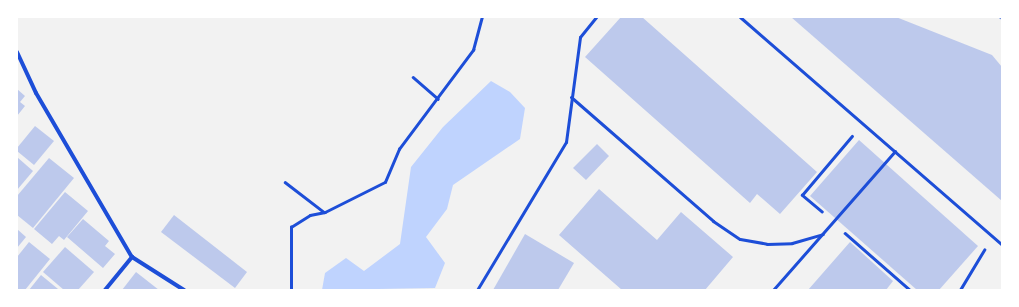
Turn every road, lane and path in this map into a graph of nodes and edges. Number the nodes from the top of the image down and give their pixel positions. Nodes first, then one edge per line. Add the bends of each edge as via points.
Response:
1 (482, 17) edge
2 (596, 17) edge
3 (740, 17) edge
4 (17, 52) edge
5 (412, 78) dead end
6 (571, 97) junction
7 (438, 99) junction
8 (863, 124) junction
9 (895, 151) junction
10 (285, 182) dead end
11 (325, 212) junction
12 (833, 222) junction
13 (823, 234) junction
14 (994, 237) junction
15 (1002, 245) edge
16 (132, 257) junction
17 (105, 290) edge
18 (184, 290) edge
19 (291, 290) edge
20 (477, 290) edge
21 (774, 290) edge
22 (910, 290) edge
23 (960, 290) edge

1 - 7 path via 473,50
2 - 6 lane via 580,37
3 - 8 lane
4 - 16 street via 36,93
5 - 7 path
6 - 13 lane via 712,221 740,239 767,244 792,243
6 - 20 lane via 566,142
7 - 11 path via 399,149 385,182
8 - 9 lane
8 - 12 path via 802,195
9 - 12 lane
9 - 14 lane
10 - 11 path
11 - 19 path via 310,215 291,227
12 - 13 lane
12 - 22 path
13 - 21 lane
14 - 15 lane
14 - 23 path via 978,257
16 - 17 street
16 - 18 street

